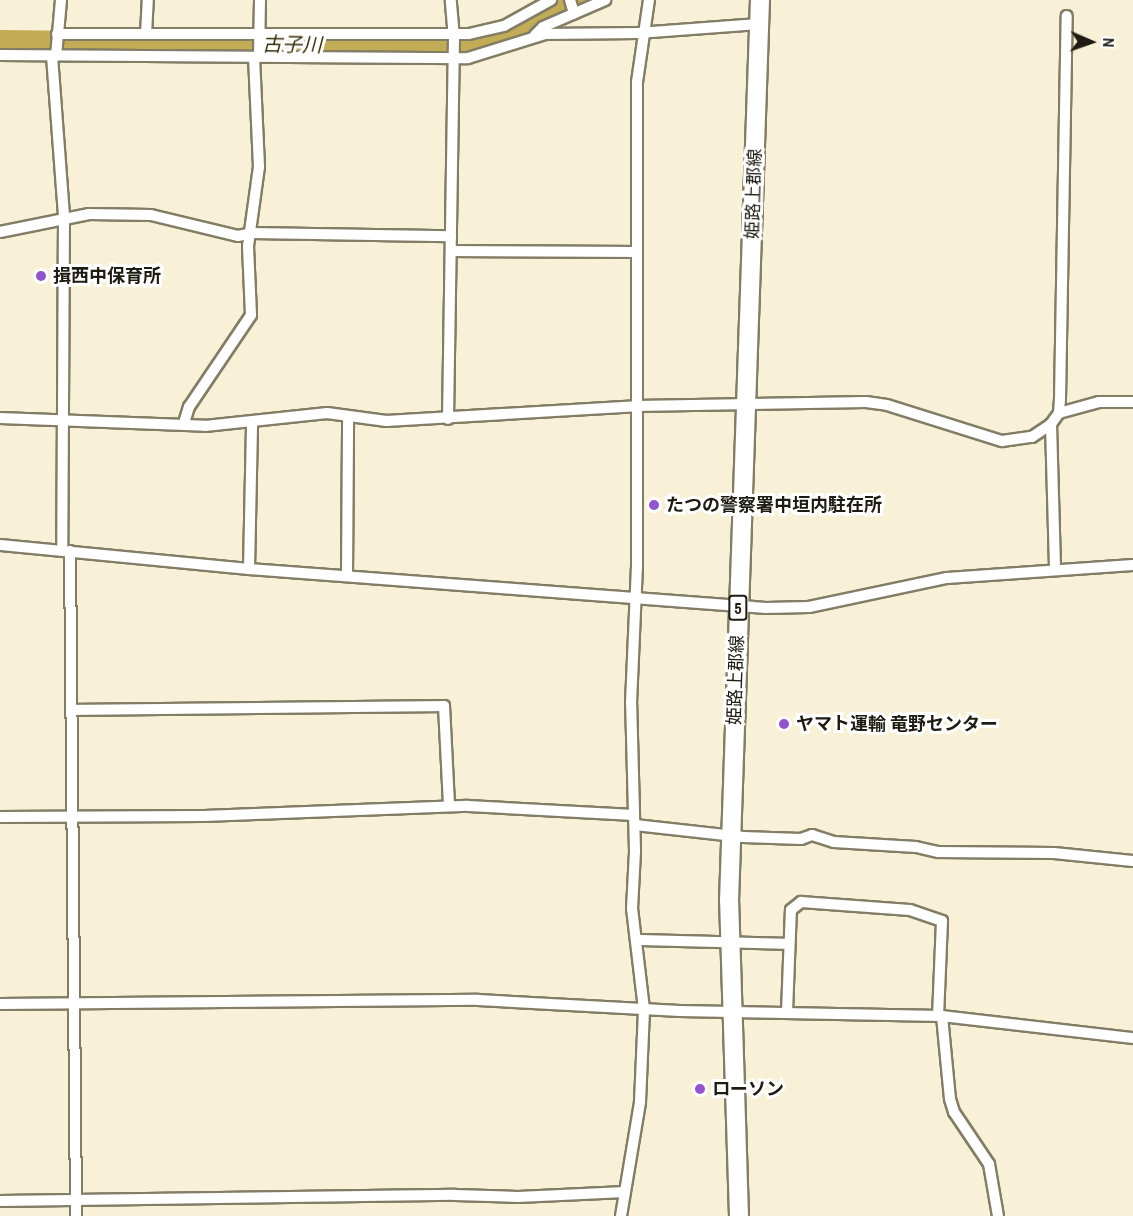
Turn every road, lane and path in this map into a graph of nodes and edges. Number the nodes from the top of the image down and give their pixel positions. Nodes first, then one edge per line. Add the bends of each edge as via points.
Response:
1 (61, 0) edge
2 (148, 0) edge
3 (260, 0) edge
4 (451, 0) edge
5 (551, 0) edge
6 (605, 0) edge
7 (650, 0) edge
8 (760, 0) edge
9 (572, 8) edge
10 (1067, 16) dead end
11 (759, 24) junction
12 (645, 31) junction
13 (146, 34) junction
14 (57, 36) junction
15 (259, 36) junction
16 (454, 36) junction
17 (534, 38) junction
18 (0, 55) edge
19 (55, 55) junction
20 (257, 55) junction
21 (454, 56) junction
22 (64, 216) junction
23 (0, 232) edge
24 (252, 233) junction
25 (451, 236) junction
26 (451, 251) junction
27 (636, 252) junction
28 (1133, 402) edge
29 (747, 403) junction
30 (636, 406) junction
31 (1059, 414) junction
32 (348, 417) junction
33 (0, 418) edge
34 (66, 418) junction
35 (448, 418) junction
36 (184, 423) junction
37 (252, 423) junction
38 (1051, 424) junction
39 (0, 545) edge
40 (66, 551) junction
41 (1133, 565) edge
42 (249, 569) junction
43 (1055, 570) junction
44 (347, 575) junction
45 (637, 597) junction
46 (738, 605) junction
47 (71, 710) junction
48 (449, 806) junction
49 (72, 816) junction
50 (0, 817) edge
51 (634, 820) junction
52 (730, 836) junction
53 (1133, 861) edge
54 (636, 940) junction
55 (729, 941) junction
56 (788, 944) junction
57 (0, 1004) edge
58 (74, 1004) junction
59 (644, 1009) junction
60 (731, 1011) junction
61 (787, 1012) junction
62 (940, 1016) junction
63 (1133, 1038) edge
64 (625, 1192) junction
65 (76, 1200) junction
66 (0, 1201) edge
67 (76, 1216) edge
68 (621, 1216) edge
69 (739, 1216) edge
70 (998, 1216) edge

1 - 14 street
2 - 13 street
3 - 15 street
4 - 16 street
5 - 16 street via 504,26
6 - 9 street
7 - 12 street
8 - 11 main road, 姫路上郡線 / 5
9 - 17 street via 535,32
10 - 31 street
11 - 12 street
11 - 29 main road, 姫路上郡線 / 5
12 - 17 street via 560,33
12 - 27 street via 638,82
13 - 14 street
13 - 15 street
14 - 19 street
15 - 16 street
15 - 20 street
16 - 21 street
17 - 21 street via 485,54
18 - 19 street
19 - 20 street
19 - 22 street
20 - 21 street
20 - 24 street via 259,167
21 - 25 street
22 - 23 street
22 - 24 street via 151,215 228,235
22 - 34 street
24 - 25 street
24 - 36 street via 248,246 251,315 189,407
25 - 26 street
26 - 27 street
26 - 35 street
27 - 30 street
28 - 31 street via 1099,402
29 - 30 street
29 - 38 street via 887,405 1002,441 1032,437
29 - 46 main road, 姫路上郡線 / 5
30 - 35 street
30 - 45 street
31 - 38 street
32 - 35 street
32 - 37 street via 311,414
32 - 44 street
33 - 34 street
34 - 36 street
34 - 40 street
36 - 37 street
37 - 42 street
38 - 43 street
39 - 40 street
40 - 42 street
40 - 47 street
41 - 43 street
42 - 44 street
43 - 46 street via 947,578 809,607
44 - 45 street
45 - 46 street
45 - 51 street via 632,634
46 - 52 main road, 姫路上郡線 / 5
47 - 48 street via 444,706
47 - 49 street
48 - 49 street via 311,813
48 - 51 street
49 - 50 street
49 - 58 street
51 - 52 street
51 - 54 street via 632,909
52 - 53 street via 801,839 812,835 834,842 916,846 938,852 1054,853
52 - 55 main road, 姫路上郡線 / 5
54 - 55 street
54 - 59 street
55 - 56 street
55 - 60 main road, 姫路上郡線 / 5
56 - 61 street
56 - 62 street via 790,910 801,902 910,910 942,921
57 - 58 street
58 - 59 street via 478,1000
58 - 65 street
59 - 60 street
59 - 64 street via 640,1102
60 - 61 street
60 - 69 main road, 姫路上郡線 / 5
61 - 62 street
62 - 63 street
62 - 70 street via 950,1099 954,1112 989,1164
64 - 65 street via 518,1197
64 - 68 street
65 - 66 street
65 - 67 street

